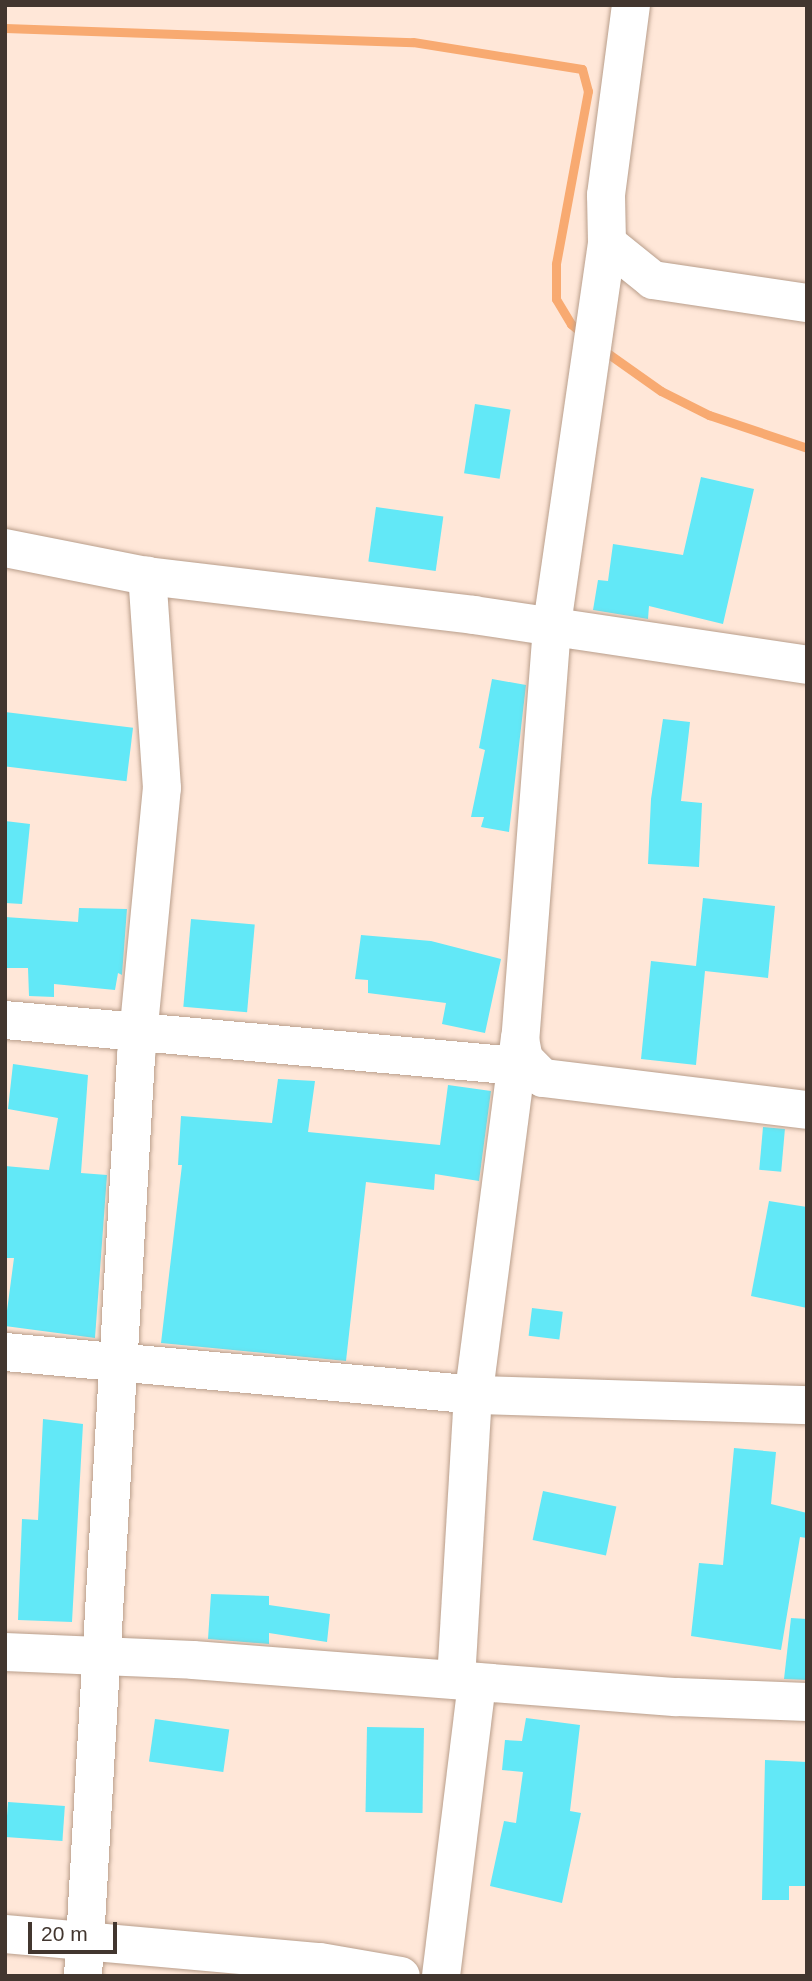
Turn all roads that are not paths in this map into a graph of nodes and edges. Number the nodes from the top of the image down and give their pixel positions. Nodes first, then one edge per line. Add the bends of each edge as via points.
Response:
1 (631, 5) edge
2 (607, 243) junction
3 (807, 303) edge
4 (5, 548) edge
5 (148, 576) junction
6 (552, 627) junction
7 (807, 665) edge
8 (5, 1020) edge
9 (138, 1035) junction
10 (518, 1053) junction
11 (807, 1110) edge
12 (5, 1352) edge
13 (119, 1365) junction
14 (473, 1394) junction
15 (807, 1405) edge
16 (5, 1653) edge
17 (101, 1657) junction
18 (466, 1681) junction
19 (807, 1702) edge
20 (5, 1934) edge
21 (84, 1958) edge
22 (401, 1976) edge
23 (441, 1976) edge

1 - 2 street via 606,195
2 - 3 street via 653,280
2 - 6 street
4 - 5 street
5 - 6 street
5 - 9 street via 162,788
6 - 7 street
6 - 10 street
8 - 9 street
9 - 10 street
9 - 13 street
10 - 11 street via 543,1078
10 - 14 street
12 - 13 street
13 - 14 street
13 - 17 street
14 - 15 street
14 - 18 street
16 - 17 street
17 - 18 street
17 - 21 street
18 - 19 street
18 - 23 street
20 - 21 street
21 - 22 street via 320,1962

